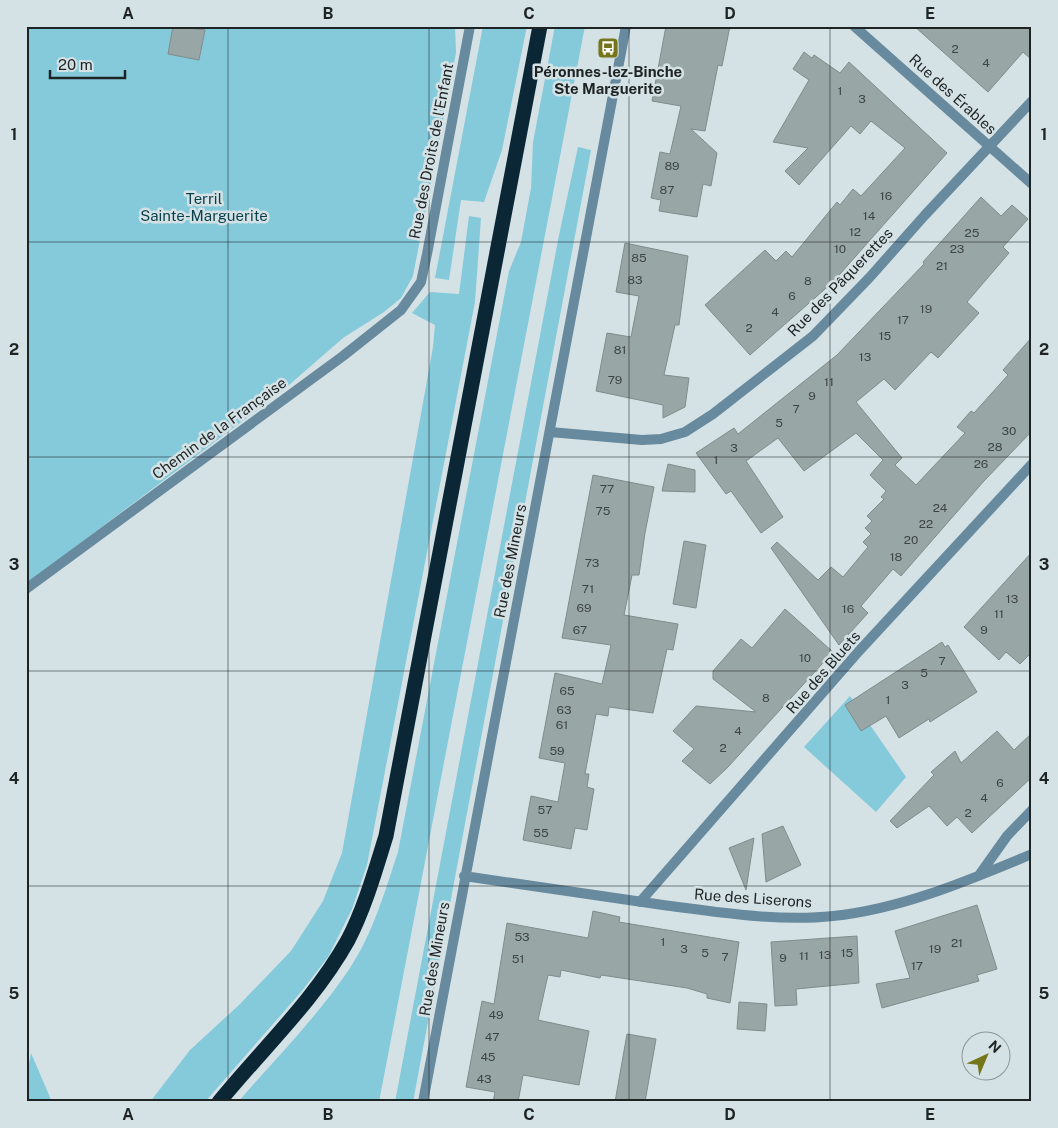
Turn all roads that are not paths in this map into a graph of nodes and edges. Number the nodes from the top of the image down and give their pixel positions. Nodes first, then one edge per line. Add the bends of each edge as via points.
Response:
1 (470, 26) edge
2 (540, 26) edge
3 (626, 26) edge
4 (854, 26) edge
5 (1032, 101) edge
6 (990, 148) junction
7 (1032, 184) edge
8 (421, 282) joint
9 (550, 432) junction
10 (1032, 464) edge
11 (26, 589) edge
12 (1032, 810) edge
13 (1032, 854) edge
14 (979, 875) junction
15 (464, 876) junction
16 (640, 902) junction
17 (220, 1102) edge
18 (423, 1102) edge

1 - 8 street, Rue des Droits de l'Enfant
2 - 17 highway via 386,836 364,905 331,968 306,1004
3 - 9 street, Rue des Mineurs
4 - 6 street, Rue des Érables
5 - 6 street, Rue des Pâquerettes
6 - 7 street, Rue des Érables
6 - 9 street, Rue des Pâquerettes via 813,336 695,426 661,440
8 - 11 street, Chemin de la Française via 400,310 342,356
9 - 15 street, Rue des Mineurs
10 - 16 street, Rue des Bluets via 859,651
12 - 14 street via 1007,836
13 - 14 street, Rue des Liserons
14 - 16 street, Rue des Liserons via 896,904 834,916 806,918 716,912
15 - 16 street, Rue des Liserons
15 - 18 street, Rue des Mineurs

